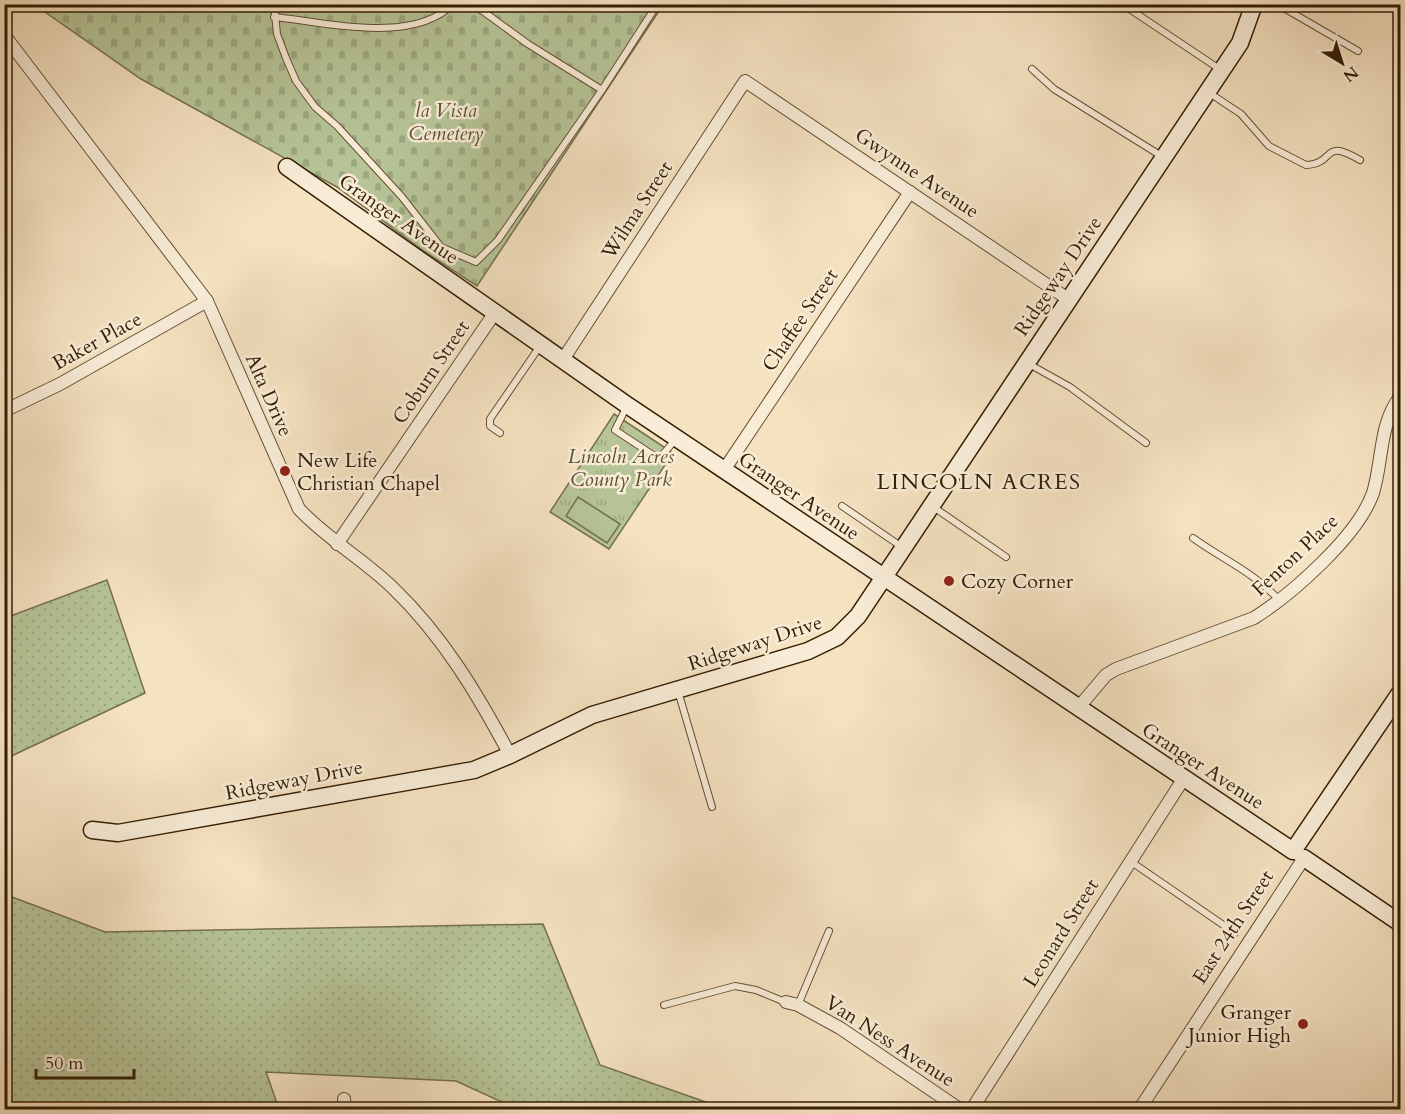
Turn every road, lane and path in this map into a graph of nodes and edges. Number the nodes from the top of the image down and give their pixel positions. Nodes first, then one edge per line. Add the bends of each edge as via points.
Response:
1 (274, 4) edge
2 (453, 4) edge
3 (473, 4) edge
4 (1122, 4) edge
5 (1254, 4) edge
6 (1277, 4) edge
7 (653, 11) dead end
8 (274, 16) junction
9 (4, 35) edge
10 (1358, 51) dead end
11 (1032, 69) dead end
12 (1221, 70) junction
13 (745, 81) joint
14 (602, 90) junction
15 (1207, 91) junction
16 (1163, 157) junction
17 (1360, 160) dead end
18 (287, 167) dead end
19 (910, 192) junction
20 (1068, 299) junction
21 (207, 301) junction
22 (496, 311) junction
23 (541, 346) junction
24 (562, 361) junction
25 (1026, 363) junction
26 (1401, 397) edge
27 (627, 405) junction
28 (4, 411) edge
29 (500, 433) dead end
30 (676, 439) junction
31 (1146, 443) dead end
32 (724, 470) junction
33 (931, 505) junction
34 (842, 506) dead end
35 (1193, 538) dead end
36 (337, 544) junction
37 (903, 548) junction
38 (1006, 557) dead end
39 (882, 579) junction
40 (1280, 600) junction
41 (678, 690) junction
42 (1401, 693) edge
43 (1078, 708) junction
44 (510, 755) junction
45 (1184, 778) junction
46 (712, 807) dead end
47 (92, 830) dead end
48 (1298, 855) junction
49 (1129, 861) junction
50 (1401, 923) edge
51 (829, 931) dead end
52 (1235, 933) dead end
53 (792, 1004) junction
54 (664, 1005) dead end
55 (972, 1109) edge
56 (1139, 1110) edge

1 - 8 lane
2 - 8 lane via 443,14 389,29
3 - 14 lane
4 - 12 lane
5 - 12 street, Ridgeway Drive via 1240,43
6 - 10 lane
7 - 14 lane, Granger Avenue
8 - 14 lane, Granger Avenue via 296,81 315,107 402,197 441,247 476,262 498,240
9 - 21 street, Alta Drive
11 - 16 lane via 1054,89
12 - 15 street, Ridgeway Drive
13 - 19 street, Gwynne Avenue
13 - 24 street, Wilma Street
15 - 16 street, Ridgeway Drive
15 - 17 lane via 1241,114 1269,146 1306,165 1336,150
16 - 20 street, Ridgeway Drive
18 - 22 street, Granger Avenue
19 - 20 street, Gwynne Avenue
19 - 32 street, Chaffee Street
20 - 25 street, Ridgeway Drive
21 - 28 street, Baker Place
21 - 36 street, Alta Drive via 299,509
22 - 23 street, Granger Avenue
22 - 36 street, Coburn Street
23 - 24 street, Granger Avenue
23 - 29 lane via 490,419 490,426
24 - 27 street, Granger Avenue
25 - 31 lane via 1071,387
25 - 33 street, Ridgeway Drive
26 - 40 street, Fenton Place via 1388,415 1373,491 1360,519
27 - 30 street, Granger Avenue
27 - 30 lane via 615,430 659,459
30 - 32 street, Granger Avenue
32 - 39 street, Granger Avenue
33 - 37 street, Ridgeway Drive
33 - 38 lane
34 - 37 lane
35 - 40 lane via 1253,575
36 - 44 street, Alta Drive via 415,610 465,676
37 - 39 street, Ridgeway Drive
39 - 41 street, Ridgeway Drive via 858,616 837,637 808,651
39 - 43 street, Granger Avenue
40 - 43 street, Fenton Place via 1238,625 1116,669
41 - 44 street, Ridgeway Drive via 592,716
41 - 46 lane
42 - 48 street, East 24th Street
43 - 45 street, Granger Avenue
44 - 47 street, Ridgeway Drive via 474,770 247,811 118,834
45 - 48 street, Granger Avenue
45 - 49 street, Leonard Street
48 - 50 street, Granger Avenue
48 - 56 street, East 24th Street
49 - 52 lane
49 - 55 street, Leonard Street
51 - 53 lane
53 - 54 lane via 735,986
53 - 55 street, Van Ness Avenue via 840,1028 957,1108

